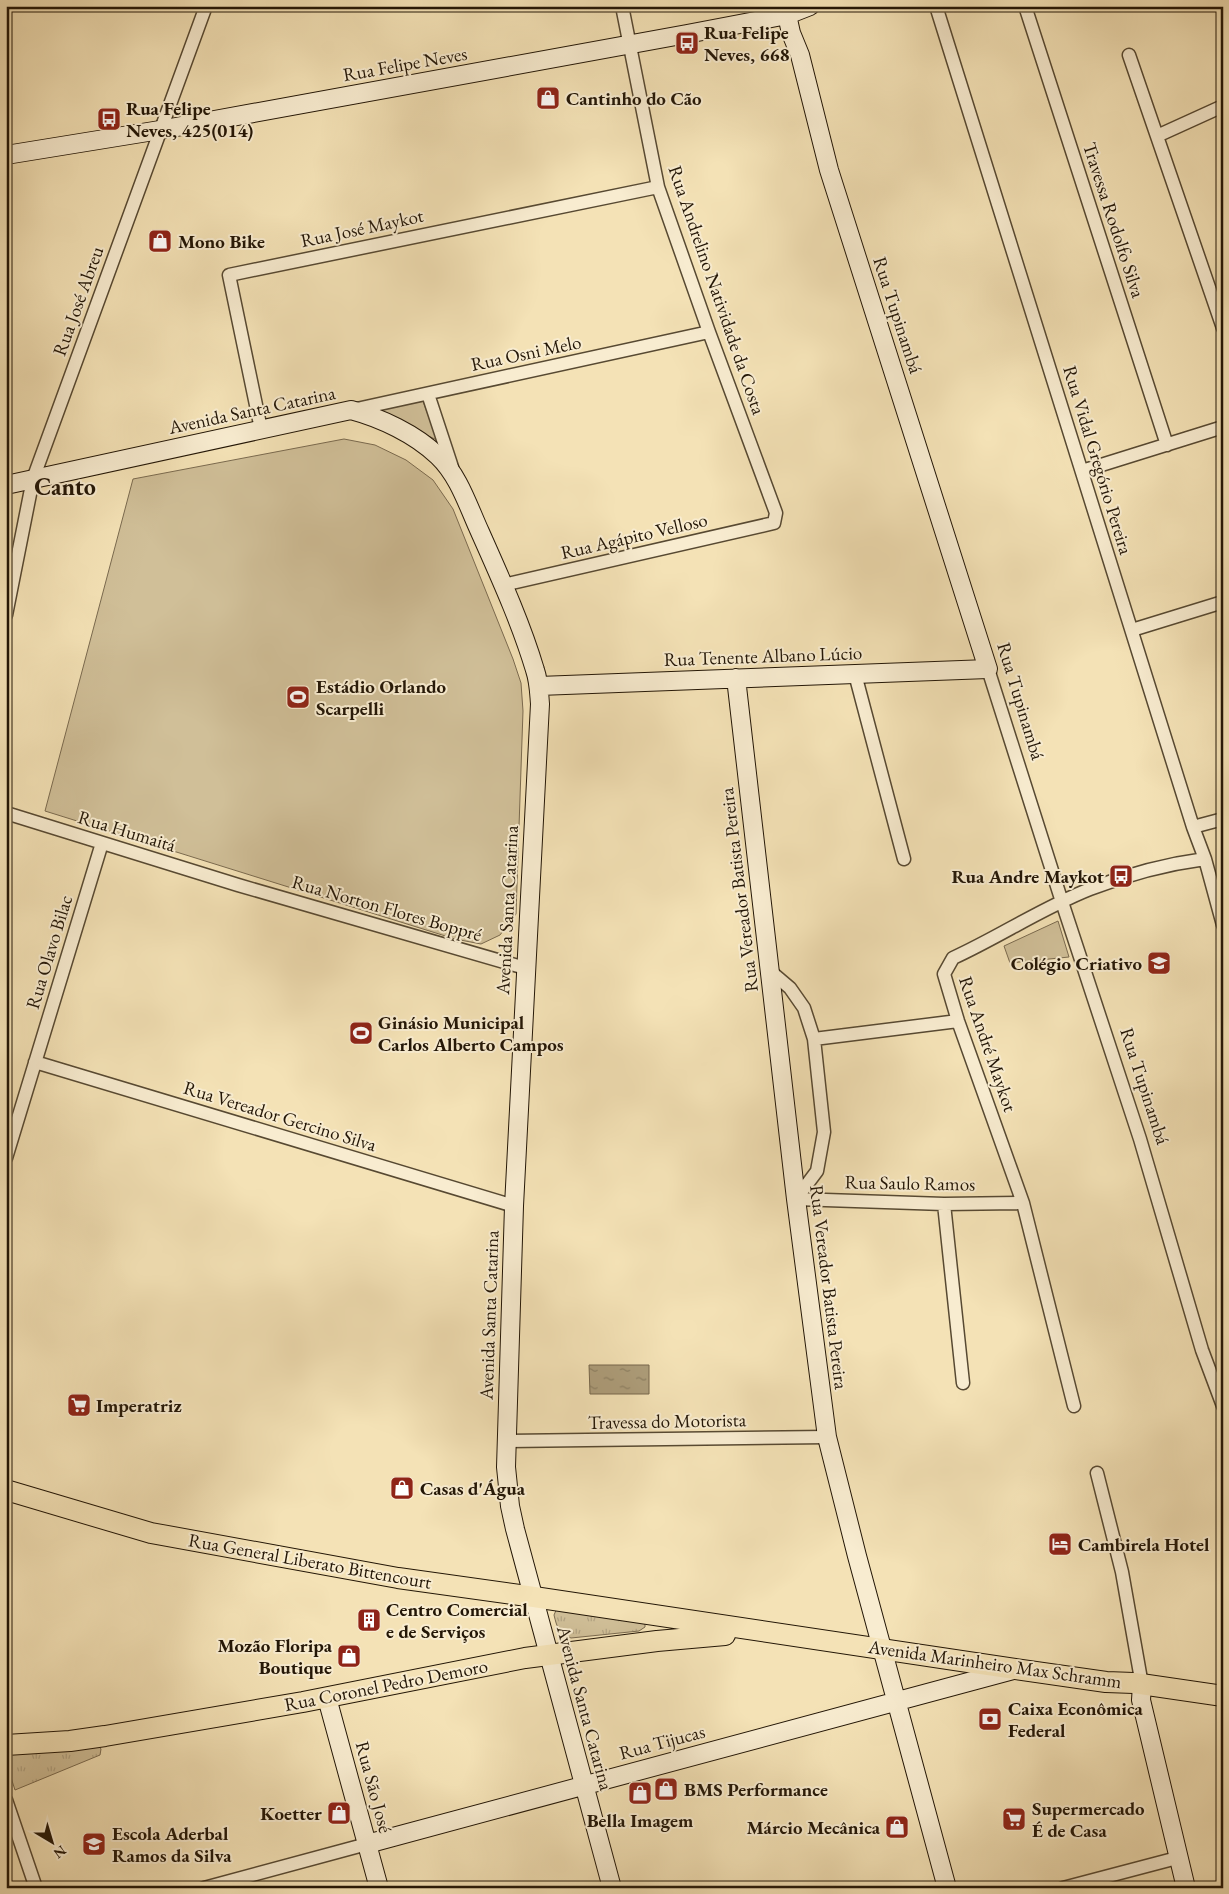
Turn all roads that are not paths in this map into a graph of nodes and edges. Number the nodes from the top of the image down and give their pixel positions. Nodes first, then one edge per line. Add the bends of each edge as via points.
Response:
1 (206, 6) edge
2 (622, 6) edge
3 (810, 6) edge
4 (936, 6) edge
5 (1025, 6) edge
6 (786, 10) edge
7 (628, 45) junction
8 (1129, 55) dead end
9 (1223, 106) edge
10 (160, 130) junction
11 (1157, 136) junction
12 (6, 155) edge
13 (658, 186) junction
14 (1223, 328) edge
15 (709, 332) junction
16 (428, 394) junction
17 (351, 410) junction
18 (1223, 427) edge
19 (261, 430) junction
20 (1167, 445) junction
21 (1082, 471) junction
22 (454, 474) junction
23 (33, 479) junction
24 (6, 485) edge
25 (774, 523) joint
26 (503, 585) junction
27 (1223, 602) edge
28 (6, 615) edge
29 (1132, 630) junction
30 (988, 669) junction
31 (855, 674) junction
32 (736, 678) junction
33 (539, 686) junction
34 (6, 813) edge
35 (1223, 820) edge
36 (1193, 827) junction
37 (102, 843) junction
38 (904, 859) dead end
39 (1205, 859) junction
40 (238, 885) joint
41 (1062, 902) junction
42 (1223, 925) edge
43 (525, 968) junction
44 (770, 971) junction
45 (958, 1021) junction
46 (814, 1039) junction
47 (36, 1062) junction
48 (6, 1158) edge
49 (796, 1198) junction
50 (1023, 1203) junction
51 (944, 1204) junction
52 (514, 1206) junction
53 (963, 1383) dead end
54 (1074, 1406) dead end
55 (1223, 1406) edge
56 (827, 1437) junction
57 (507, 1441) junction
58 (1098, 1473) dead end
59 (6, 1490) edge
60 (534, 1597) junction
61 (768, 1633) junction
62 (882, 1649) junction
63 (548, 1655) junction
64 (1016, 1669) junction
65 (1142, 1685) junction
66 (1223, 1696) edge
67 (327, 1698) junction
68 (896, 1701) junction
69 (6, 1745) edge
70 (584, 1785) junction
71 (6, 1800) edge
72 (367, 1844) junction
73 (1177, 1858) junction
74 (230, 1884) edge
75 (36, 1888) edge
76 (204, 1888) edge
77 (379, 1888) edge
78 (612, 1888) edge
79 (947, 1888) edge
80 (1063, 1888) edge
81 (1186, 1888) edge

1 - 10 street, Rua José Abreu
2 - 7 street, Rua Andrelino Natividade da Costa
3 - 6 street, Rua Felipe Neves
4 - 21 street, Rua Vidal Gregório Pereira
5 - 20 street, Travessa Rodolfo Silva
6 - 7 street, Rua Felipe Neves
6 - 30 street, Rua Tupinambá via 830,170
7 - 10 street, Rua Felipe Neves
7 - 13 street, Rua Andrelino Natividade da Costa
8 - 11 street
9 - 11 street
10 - 12 street, Rua Felipe Neves
10 - 23 street, Rua José Abreu
11 - 14 street
13 - 15 street, Rua Andrelino Natividade da Costa
13 - 19 street, Rua José Maykot via 229,275
15 - 16 street, Rua Osni Melo
15 - 25 street, Rua Andrelino Natividade da Costa via 776,513
16 - 17 street, Rua Osni Melo
16 - 22 street
17 - 19 street, Avenida Santa Catarina
17 - 22 street, Avenida Santa Catarina via 417,438
18 - 20 street
19 - 23 street, Avenida Santa Catarina
20 - 21 street
21 - 29 street, Rua Vidal Gregório Pereira
22 - 26 street, Avenida Santa Catarina
23 - 24 street, Avenida Santa Catarina
23 - 28 street, Rua José Abreu
25 - 26 street, Rua Agápito Velloso
26 - 33 street, Avenida Santa Catarina
27 - 29 street
29 - 36 street, Rua Vidal Gregório Pereira
30 - 31 street, Rua Tenente Albano Lúcio
30 - 41 street, Rua Tupinambá
31 - 32 street, Rua Tenente Albano Lúcio
31 - 38 street
32 - 33 street, Rua Tenente Albano Lúcio
32 - 44 street, Rua Vereador Batista Pereira
33 - 43 street, Avenida Santa Catarina
34 - 37 street, Rua Humaitá
35 - 36 street
36 - 39 street, Rua Vidal Gregório Pereira
37 - 40 street, Rua Humaitá
37 - 47 street, Rua Olavo Bilac
39 - 41 street, Rua André Maykot via 1132,875
39 - 42 street, Rua Vidal Gregório Pereira
40 - 43 street, Rua Norton Flores Boppré
41 - 45 street, Rua André Maykot via 953,958 944,974
41 - 55 street, Rua Tupinambá via 1140,1139 1202,1350
43 - 52 street, Avenida Santa Catarina
44 - 46 street via 790,988 804,1008
44 - 49 street, Rua Vereador Batista Pereira
45 - 46 street
45 - 50 street, Rua André Maykot
46 - 49 street via 824,1142 817,1171
47 - 48 street, Rua Olavo Bilac
47 - 52 street, Rua Vereador Gercino Silva
49 - 51 street, Rua Saulo Ramos
49 - 56 street, Rua Vereador Batista Pereira
50 - 51 street, Rua Saulo Ramos
50 - 54 street, Rua André Maykot
51 - 53 street
52 - 57 street, Avenida Santa Catarina
56 - 57 street, Travessa do Motorista
56 - 62 street, Rua Vereador Batista Pereira
57 - 60 street, Avenida Santa Catarina via 510,1506
58 - 65 street via 1122,1572
59 - 60 main road, Rua General Liberato Bittencourt via 151,1533 398,1578
60 - 61 main road, Rua General Liberato Bittencourt
60 - 63 street, Avenida Santa Catarina
61 - 62 main road, Avenida Marinheiro Max Schramm
61 - 63 main road, Rua Coronel Pedro Demoro via 692,1637
62 - 64 main road, Avenida Marinheiro Max Schramm
62 - 68 street, Rua Vereador Batista Pereira
63 - 67 main road, Rua Coronel Pedro Demoro
63 - 70 street, Avenida Santa Catarina
64 - 65 main road, Avenida Marinheiro Max Schramm
64 - 68 street, Rua Tijucas
65 - 66 main road, Avenida Marinheiro Max Schramm
65 - 73 street via 1141,1700
67 - 69 main road, Rua Coronel Pedro Demoro via 105,1736
67 - 72 street, Rua São José
68 - 70 street, Rua Tijucas
68 - 79 street, Rua Vereador Batista Pereira
70 - 72 street, Rua Tijucas
70 - 78 street, Avenida Santa Catarina
71 - 75 street
72 - 74 street, Rua Tijucas
72 - 77 street, Rua São José
73 - 80 street
73 - 81 street
74 - 76 street, Rua Tijucas

